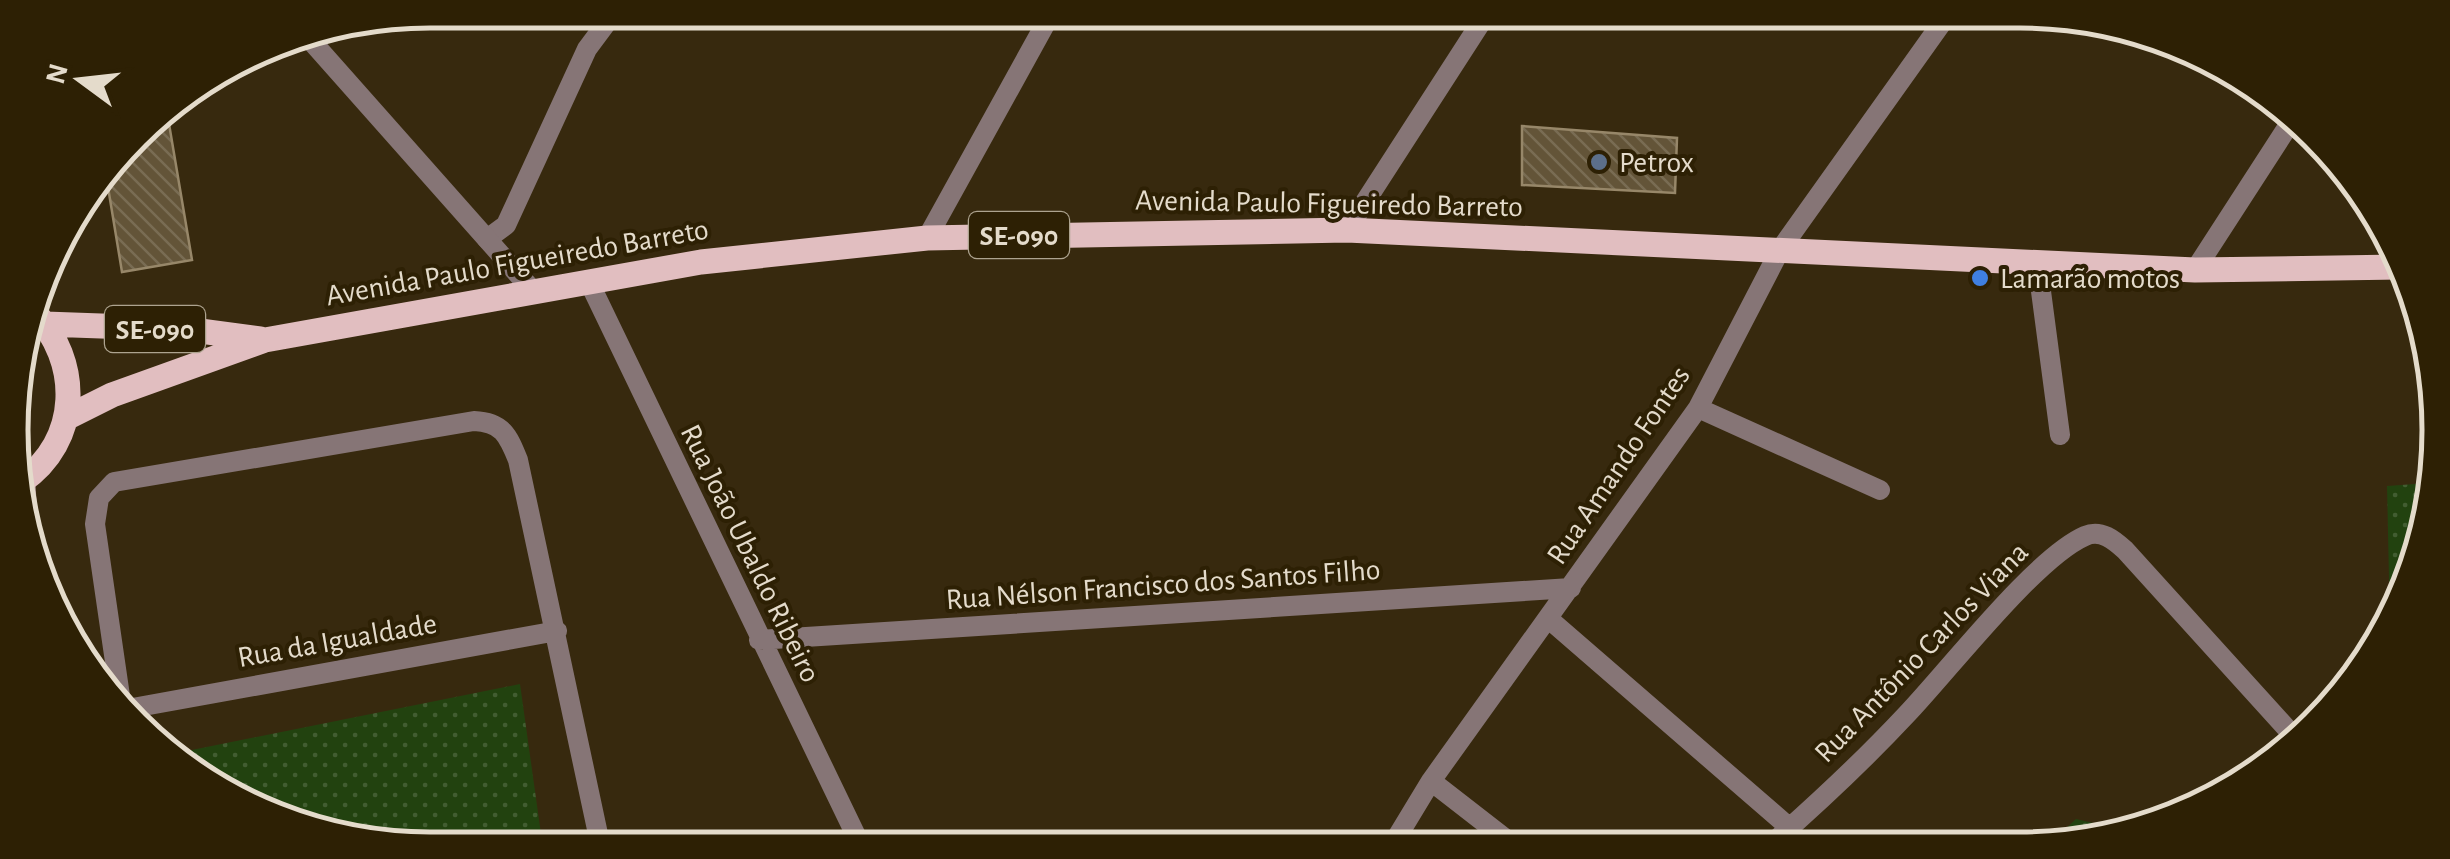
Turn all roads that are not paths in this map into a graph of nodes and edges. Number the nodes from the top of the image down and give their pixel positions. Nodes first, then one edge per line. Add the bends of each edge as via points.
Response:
1 (603, 28) edge
2 (1043, 28) edge
3 (1477, 28) edge
4 (1938, 28) edge
5 (315, 44) edge
6 (2287, 128) edge
7 (1347, 230) junction
8 (928, 238) junction
9 (486, 239) junction
10 (1780, 250) junction
11 (2037, 261) junction
12 (2388, 267) edge
13 (2196, 270) junction
14 (589, 282) junction
15 (533, 291) junction
16 (43, 318) edge
17 (42, 323) edge
18 (265, 340) junction
19 (1698, 408) junction
20 (66, 418) junction
21 (2060, 434) dead end
22 (30, 473) edge
23 (1880, 490) dead end
24 (1571, 588) junction
25 (1550, 620) junction
26 (557, 631) junction
27 (759, 640) junction
28 (118, 684) edge
29 (138, 707) edge
30 (2288, 730) edge
31 (1431, 781) junction
32 (1790, 828) junction
33 (597, 832) edge
34 (854, 832) edge
35 (1400, 832) edge
36 (1498, 832) edge
37 (1786, 832) edge

1 - 9 street via 506,225
2 - 8 street
3 - 7 street
4 - 10 street, Rua Amando Fontes
5 - 9 street
6 - 13 street
7 - 8 main road, Avenida Paulo Figueiredo Barreto / SE-090
7 - 10 main road, Avenida Paulo Figueiredo Barreto / SE-090
8 - 14 main road, Avenida Paulo Figueiredo Barreto / SE-090 via 701,262
9 - 15 street
10 - 11 main road, Avenida Paulo Figueiredo Barreto / SE-090
10 - 19 street, Rua Amando Fontes
11 - 13 main road, Avenida Paulo Figueiredo Barreto / SE-090
11 - 21 street
12 - 13 main road, Avenida Paulo Figueiredo Barreto / SE-090
14 - 15 main road, Avenida Paulo Figueiredo Barreto / SE-090
14 - 27 street, Rua João Ubaldo Ribeiro
15 - 18 main road, Avenida Paulo Figueiredo Barreto / SE-090
16 - 18 main road, Avenida Paulo Figueiredo Barreto / SE-090
17 - 20 main road, Avenida Paulo Figueiredo Barreto / SE-090 via 67,368
18 - 20 main road, Avenida Paulo Figueiredo Barreto / SE-090
19 - 23 street
19 - 24 street, Rua Amando Fontes
20 - 22 main road, Avenida Paulo Figueiredo Barreto / SE-090 via 57,442
24 - 25 street, Rua Amando Fontes
24 - 27 street, Rua Nélson Francisco dos Santos Filho
25 - 31 street, Rua Amando Fontes
25 - 32 street
26 - 28 street via 518,460 507,434 493,422 474,421 114,482 100,498 96,524
26 - 29 street, Rua da Igualdade
26 - 33 street
27 - 34 street, Rua João Ubaldo Ribeiro
30 - 32 street, Rua Antônio Carlos Viana via 2125,550 2097,533 2058,554
31 - 35 street, Rua Amando Fontes
31 - 36 street
32 - 37 street, Rua Antônio Carlos Viana

